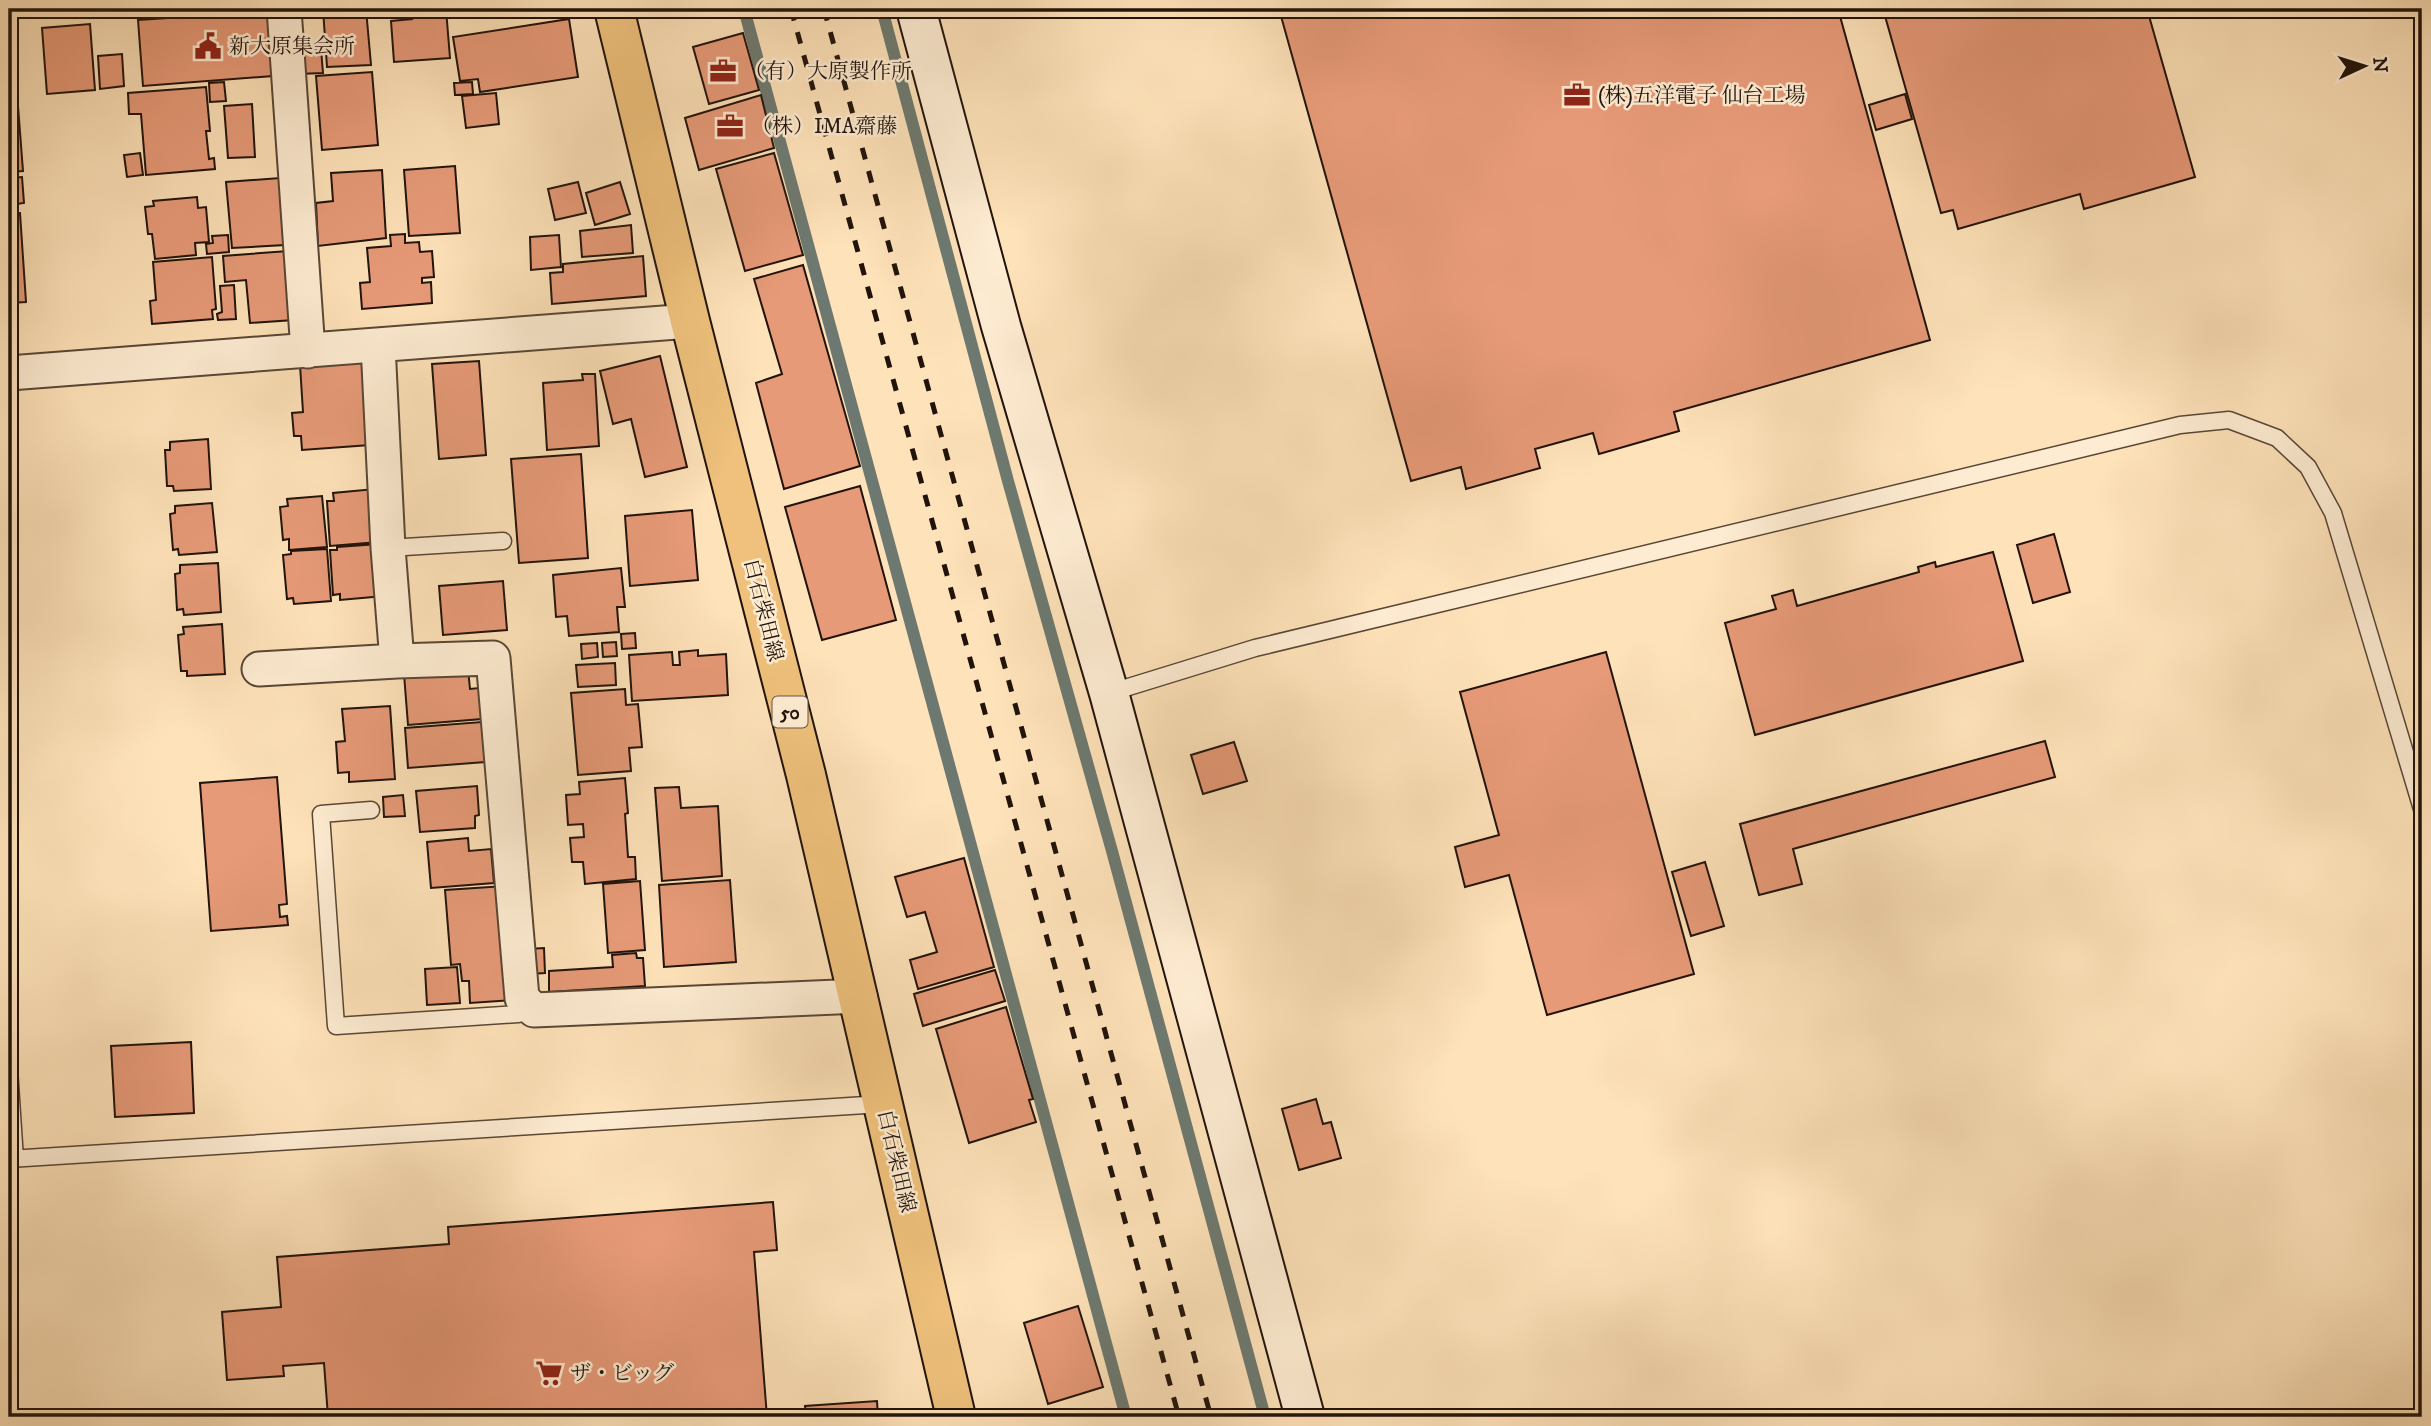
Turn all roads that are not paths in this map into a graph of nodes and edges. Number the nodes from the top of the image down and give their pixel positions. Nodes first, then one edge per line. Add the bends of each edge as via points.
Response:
1 (284, 9) edge
2 (614, 9) edge
3 (916, 9) edge
4 (690, 321) junction
5 (378, 345) junction
6 (308, 351) junction
7 (9, 373) edge
8 (503, 541) dead end
9 (388, 548) junction
10 (397, 661) junction
11 (259, 669) dead end
12 (1109, 693) junction
13 (2422, 809) edge
14 (371, 810) dead end
15 (860, 996) junction
16 (534, 1010) junction
17 (9, 1069) edge
18 (884, 1104) junction
19 (12, 1159) edge
20 (956, 1417) edge
21 (1305, 1417) edge

1 - 6 street
2 - 4 main road, 白石柴田線 / 50
3 - 12 street via 1001,326
4 - 5 street
4 - 15 main road, 白石柴田線 / 50
5 - 6 street
5 - 9 street
6 - 7 street
8 - 9 lane
9 - 10 street
10 - 11 street
10 - 16 street via 493,658 522,998
12 - 13 lane via 1255,648 2180,425 2230,420 2277,438 2308,467 2333,513
12 - 21 street
14 - 16 lane via 321,814 336,1026
15 - 16 street
15 - 18 main road, 白石柴田線 / 50
17 - 19 lane
18 - 19 lane
18 - 20 main road, 白石柴田線 / 50

